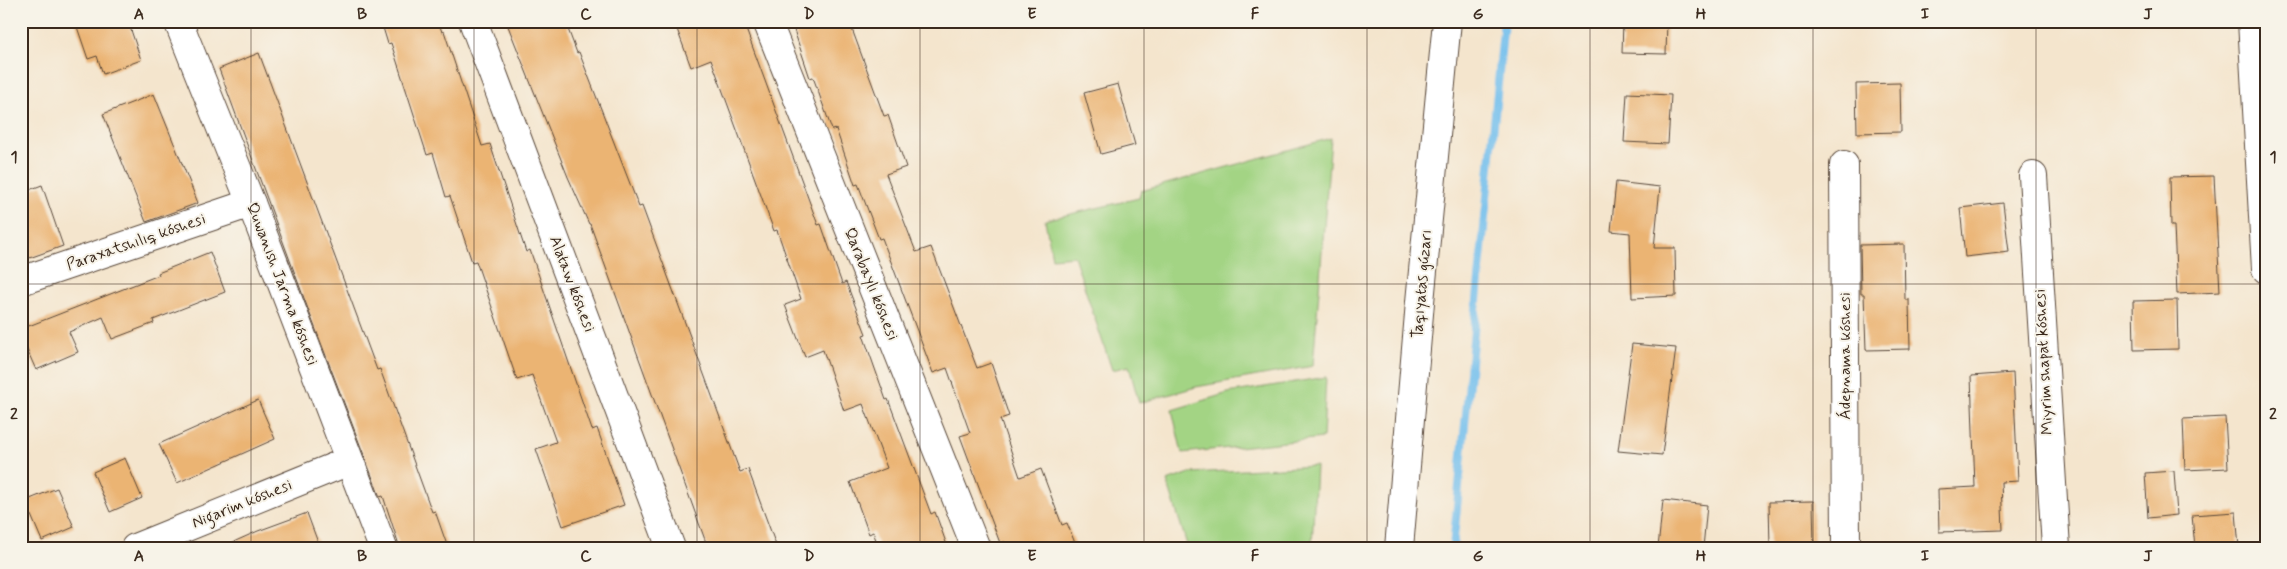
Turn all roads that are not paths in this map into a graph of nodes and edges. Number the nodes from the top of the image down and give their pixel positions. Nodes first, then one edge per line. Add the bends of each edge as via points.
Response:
1 (178, 21) edge
2 (473, 21) edge
3 (767, 21) edge
4 (1447, 21) edge
5 (2252, 21) edge
6 (2260, 56) edge
7 (1844, 165) dead end
8 (2033, 176) dead end
9 (251, 203) junction
10 (2266, 269) edge
11 (21, 281) edge
12 (349, 461) junction
13 (135, 548) edge
14 (383, 548) edge
15 (671, 548) edge
16 (976, 548) edge
17 (1400, 548) edge
18 (1846, 548) edge
19 (2056, 548) edge

1 - 9 main road, Quwanısh Jarma kóshesi
2 - 15 main road, Alataw kóshesi
3 - 16 main road, Qarabaylı kóshesi
4 - 17 main road, Taqıyatas gúzarı
5 - 6 main road
6 - 10 main road
7 - 18 main road, Ádepnama kóshesi
8 - 19 main road, Miyrim shapat kóshesi
9 - 11 main road, Paraxatshılıq kóshesi
9 - 12 main road, Quwanısh Jarma kóshesi
12 - 13 main road, Nigarim kóshesi
12 - 14 main road, Quwanısh Jarma kóshesi

